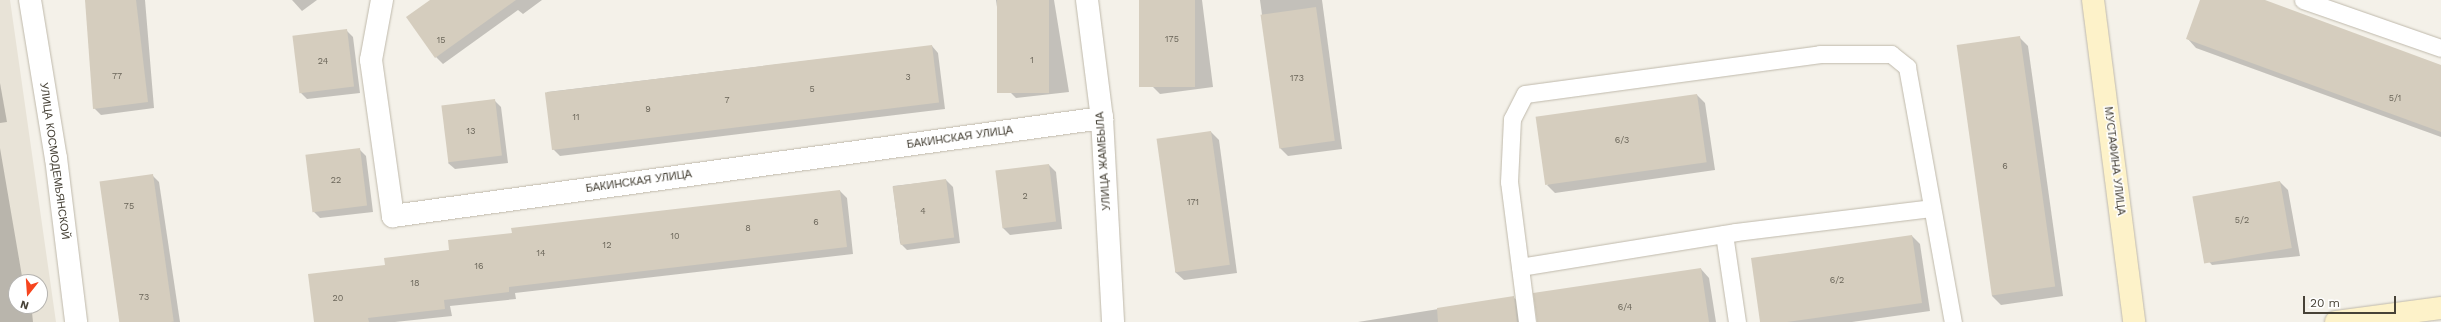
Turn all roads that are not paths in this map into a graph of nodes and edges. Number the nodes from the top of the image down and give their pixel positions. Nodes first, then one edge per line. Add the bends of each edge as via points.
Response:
1 (30, 0) edge
2 (382, 0) edge
3 (1087, 0) edge
4 (2093, 0) edge
5 (2303, 0) edge
6 (2441, 48) edge
7 (1102, 118) junction
8 (1931, 208) junction
9 (1724, 234) junction
10 (1520, 267) junction
11 (2441, 308) edge
12 (76, 322) edge
13 (1113, 322) edge
14 (1527, 322) edge
15 (1737, 322) edge
16 (1953, 322) edge
17 (2134, 322) edge
18 (2336, 322) edge

1 - 12 street, УЛИЦА КОСМОДЕМЬЯНСКОЙ via 56,158
2 - 7 street, БАКИНСКАЯ УЛИЦА via 371,60 393,216
3 - 7 street, УЛИЦА ЖАМБЫЛА
4 - 17 main road, МУСТАФИНА УЛИЦА
5 - 6 lane
7 - 13 street, УЛИЦА ЖАМБЫЛА
8 - 9 lane
8 - 10 lane via 1907,68 1891,54 1820,54 1525,94 1512,119 1508,182
8 - 16 lane
9 - 10 lane
9 - 15 lane
10 - 14 lane
11 - 18 main road

